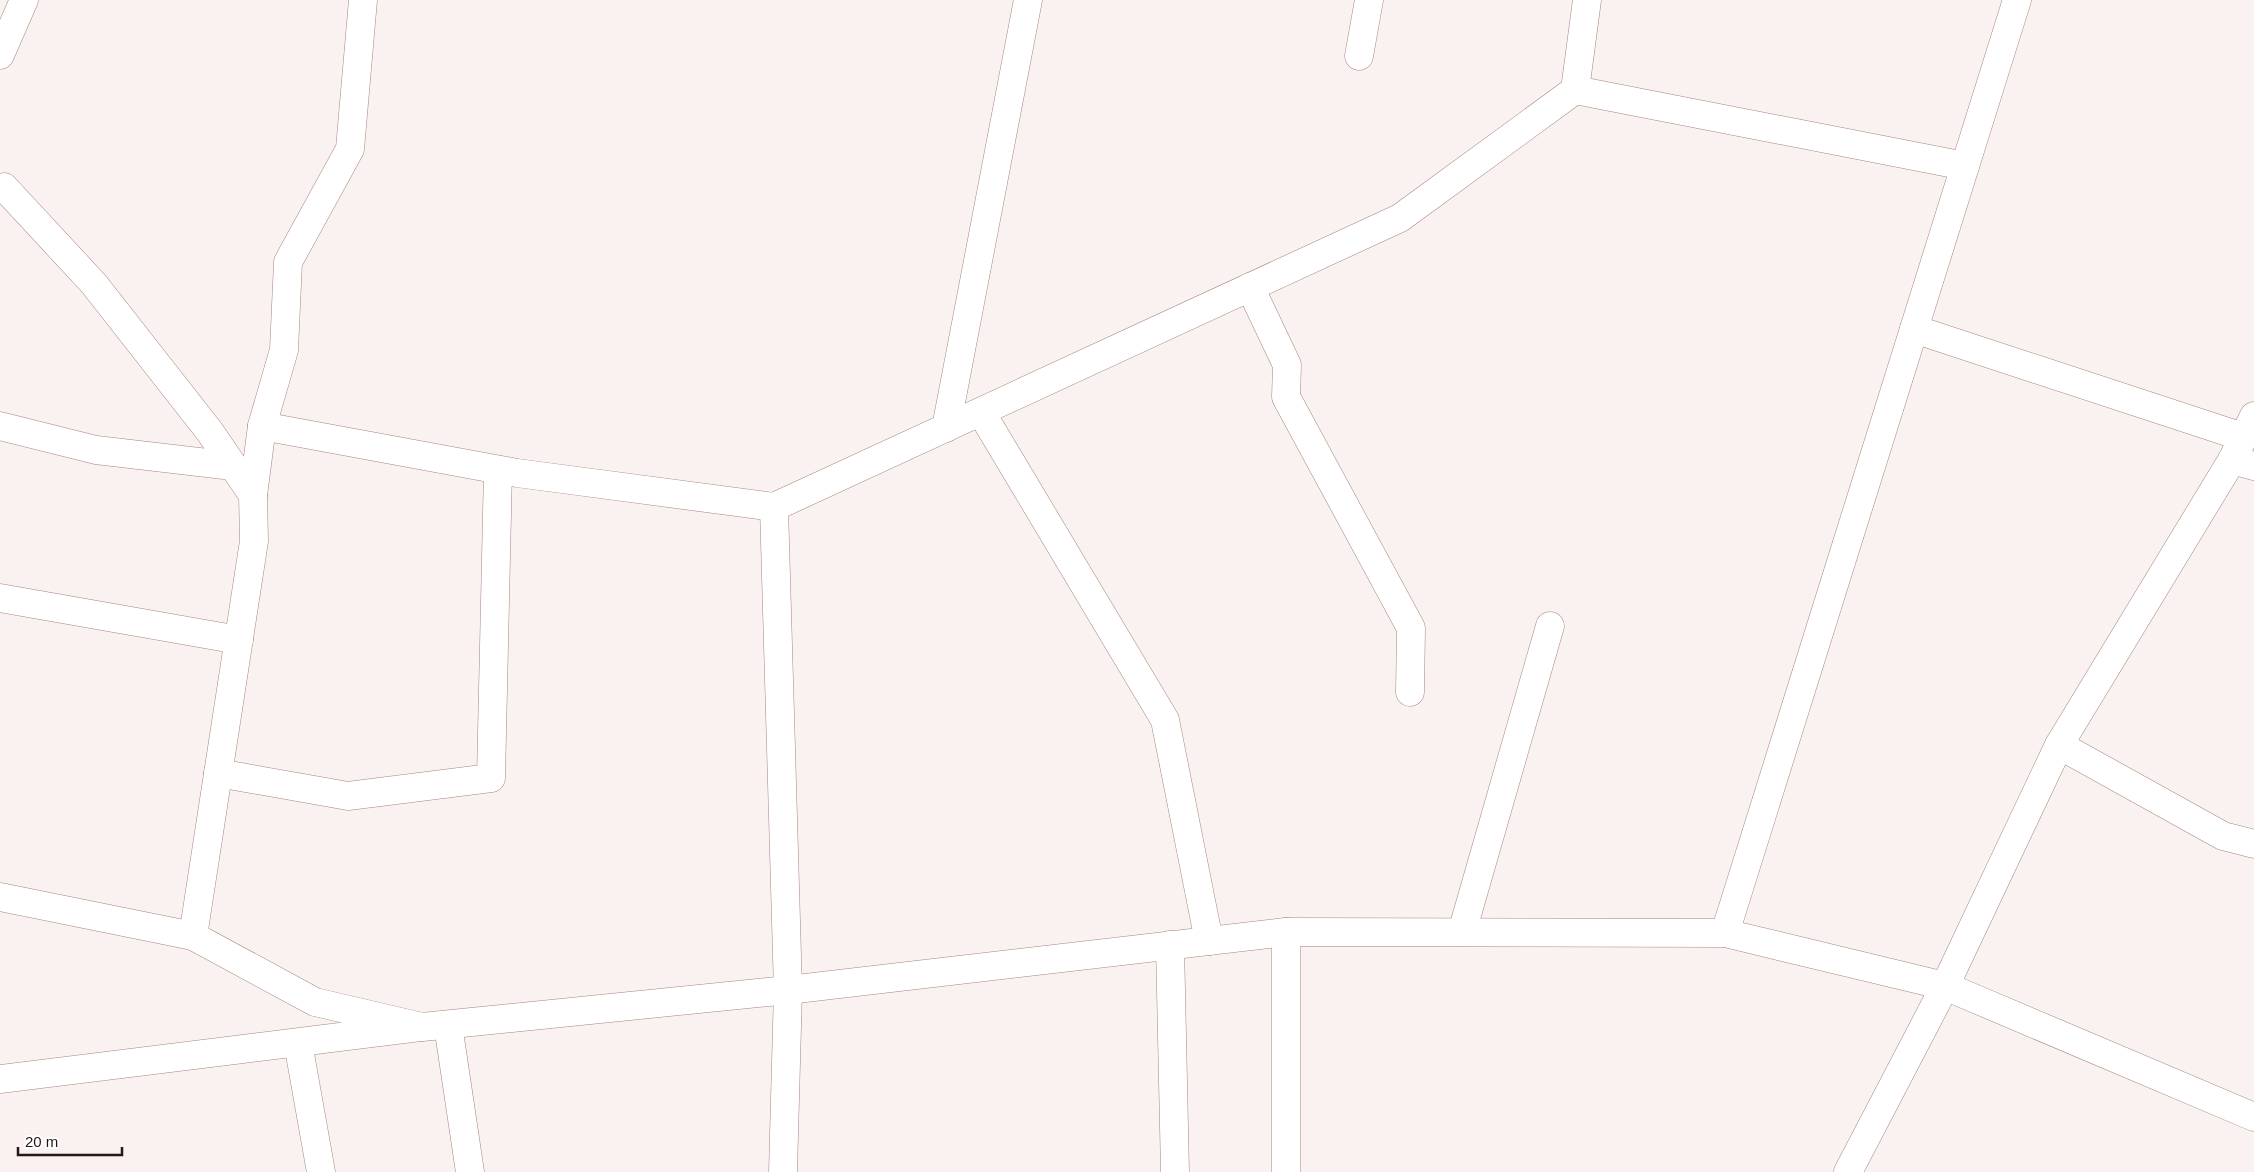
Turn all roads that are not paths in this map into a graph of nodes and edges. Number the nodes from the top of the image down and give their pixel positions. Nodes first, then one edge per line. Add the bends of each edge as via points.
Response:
1 (24, 0) edge
2 (363, 0) edge
3 (1028, 0) edge
4 (1369, 0) edge
5 (1587, 0) edge
6 (2017, 0) edge
7 (0, 55) edge
8 (1359, 56) dead end
9 (1575, 90) junction
10 (1965, 166) junction
11 (1, 185) edge
12 (1250, 287) junction
13 (1914, 330) junction
14 (981, 412) junction
15 (0, 426) edge
16 (262, 426) junction
17 (946, 428) junction
18 (2246, 445) edge
19 (233, 466) junction
20 (498, 470) junction
21 (253, 495) junction
22 (774, 507) junction
23 (0, 598) edge
24 (1550, 626) dead end
25 (239, 640) junction
26 (1410, 692) dead end
27 (2059, 746) junction
28 (218, 773) junction
29 (2254, 844) edge
30 (0, 897) edge
31 (1286, 932) junction
32 (1462, 932) junction
33 (1725, 933) junction
34 (193, 936) junction
35 (1209, 941) junction
36 (1170, 946) junction
37 (1945, 986) junction
38 (788, 990) junction
39 (435, 1026) junction
40 (298, 1042) junction
41 (0, 1079) edge
42 (2254, 1117) edge
43 (321, 1172) edge
44 (470, 1172) edge
45 (783, 1172) edge
46 (1175, 1172) edge
47 (1286, 1172) edge
48 (1848, 1172) edge

1 - 7 street
2 - 16 street via 350,149 288,262 284,350
3 - 17 street
4 - 8 street
5 - 9 street
6 - 10 street
9 - 10 street
9 - 12 street via 1400,218
10 - 13 street
11 - 19 street via 94,284
12 - 14 street
12 - 26 street via 1287,365 1286,397 1411,628
13 - 18 street
13 - 33 street
14 - 17 street
14 - 35 street via 1165,720
15 - 19 street via 96,450
16 - 20 street
16 - 21 street
17 - 22 street
18 - 27 street
19 - 21 street
20 - 22 street
20 - 28 street via 491,778 348,796
21 - 25 street via 254,541
22 - 38 street
23 - 25 street
24 - 32 street
25 - 28 street
27 - 29 street via 2224,836
27 - 37 street
28 - 34 street
30 - 34 street
31 - 32 street
31 - 35 street
31 - 47 street
32 - 33 street
33 - 37 street
34 - 39 street via 314,1002
35 - 36 street
36 - 38 street
36 - 46 street
37 - 42 street
37 - 48 street
38 - 39 street
38 - 45 street
39 - 40 street
39 - 44 street
40 - 41 street
40 - 43 street

